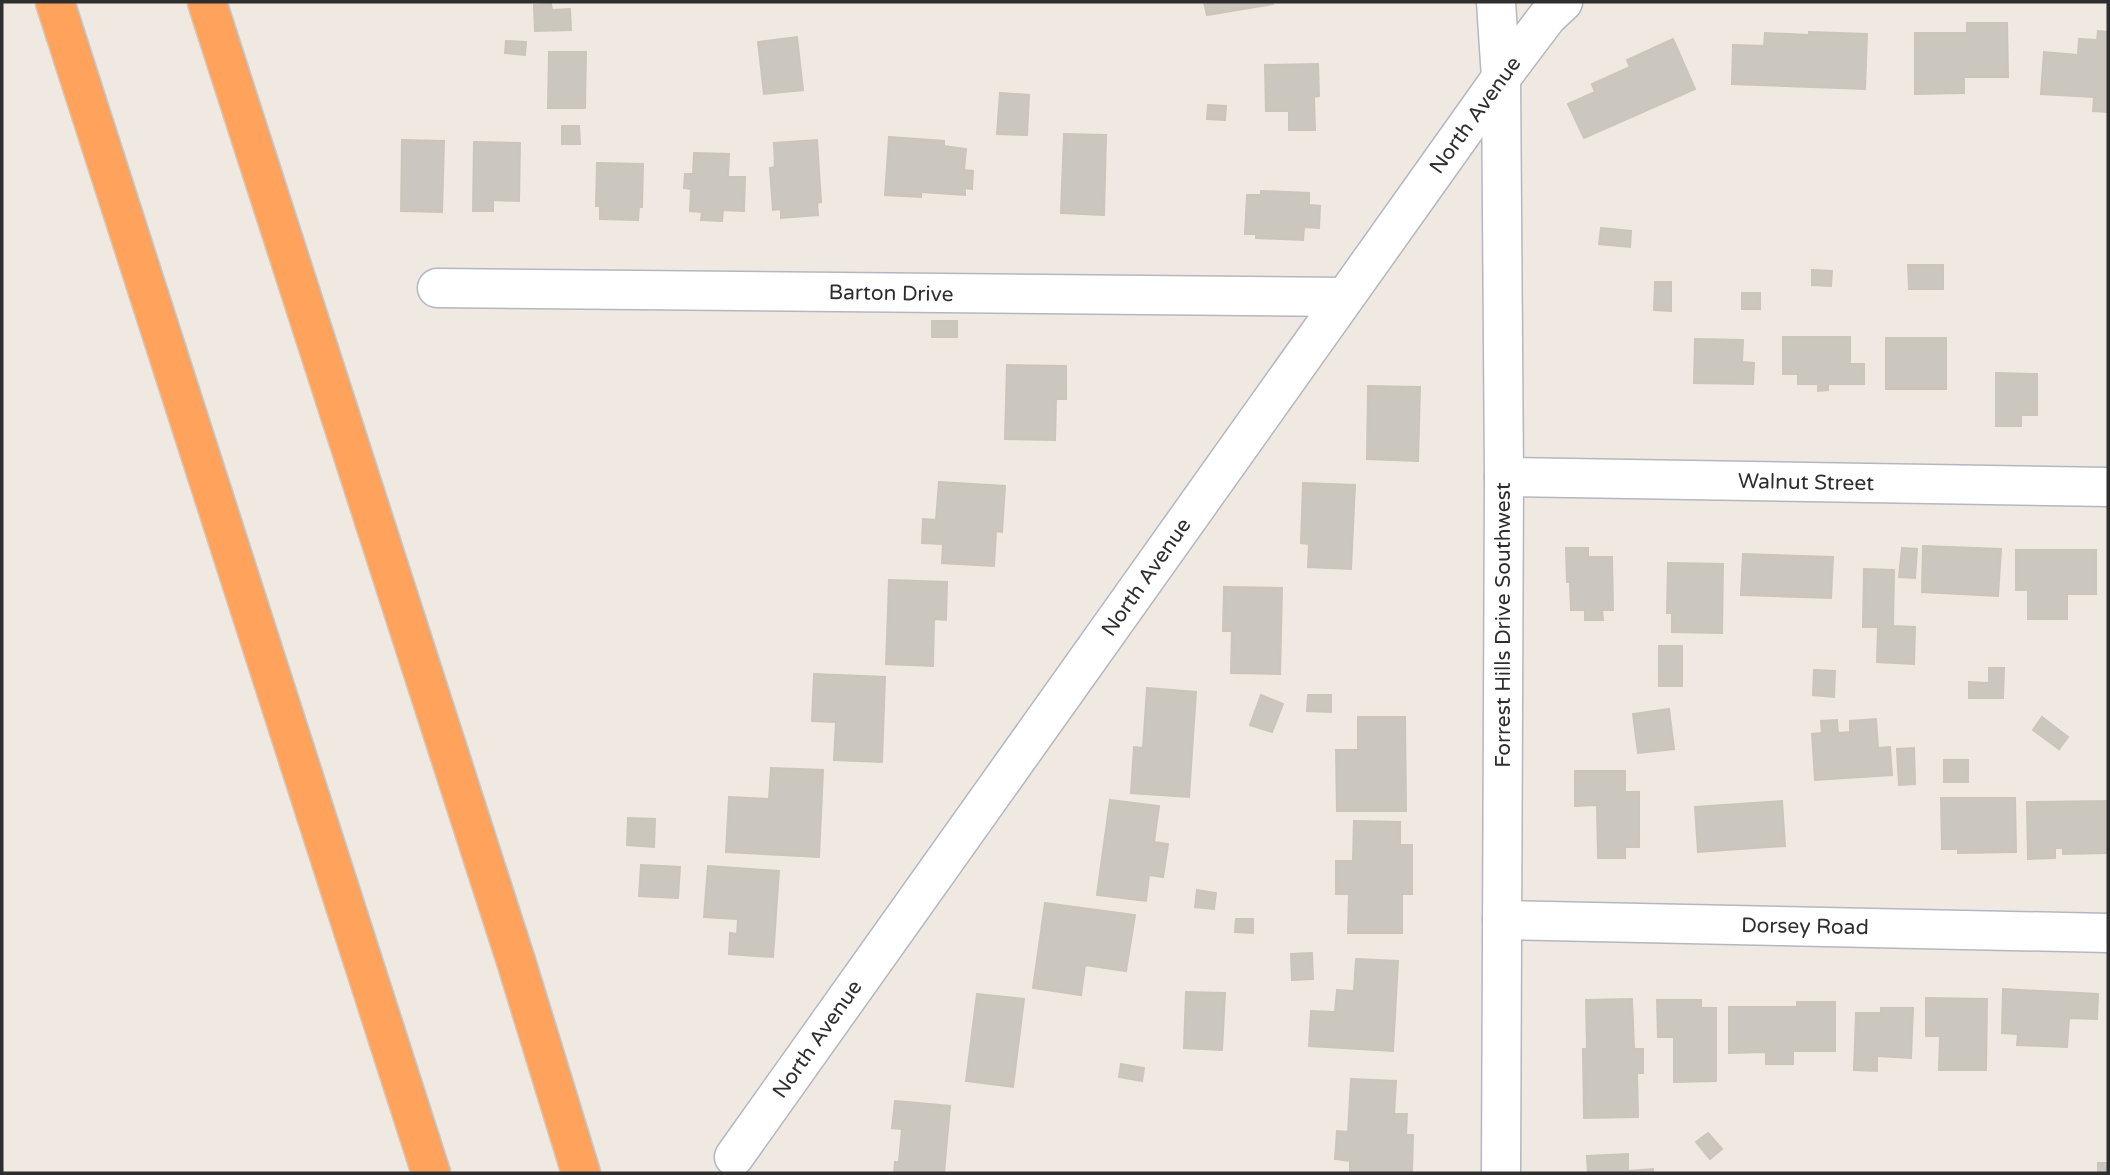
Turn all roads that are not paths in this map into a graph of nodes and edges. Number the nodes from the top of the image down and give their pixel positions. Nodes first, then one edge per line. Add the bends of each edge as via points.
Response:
1 (55, 2) edge
2 (207, 2) edge
3 (1496, 2) edge
4 (1563, 2) edge
5 (1501, 78) junction
6 (437, 288) dead end
7 (1344, 298) junction
8 (1504, 477) junction
9 (2108, 486) edge
10 (1502, 920) junction
11 (2108, 933) edge
12 (734, 1157) dead end
13 (431, 1173) edge
14 (582, 1173) edge
15 (1501, 1173) edge

1 - 13 highway
2 - 14 highway
3 - 5 street, Forrest Hills Drive Southwest
4 - 5 street, North Avenue
5 - 7 street, North Avenue
5 - 8 street, Forrest Hills Drive Southwest
6 - 7 street, Barton Drive
7 - 12 street, North Avenue
8 - 9 street, Walnut Street
8 - 10 street, Forrest Hills Drive Southwest
10 - 11 street, Dorsey Road
10 - 15 street, Forrest Hills Drive Southwest

